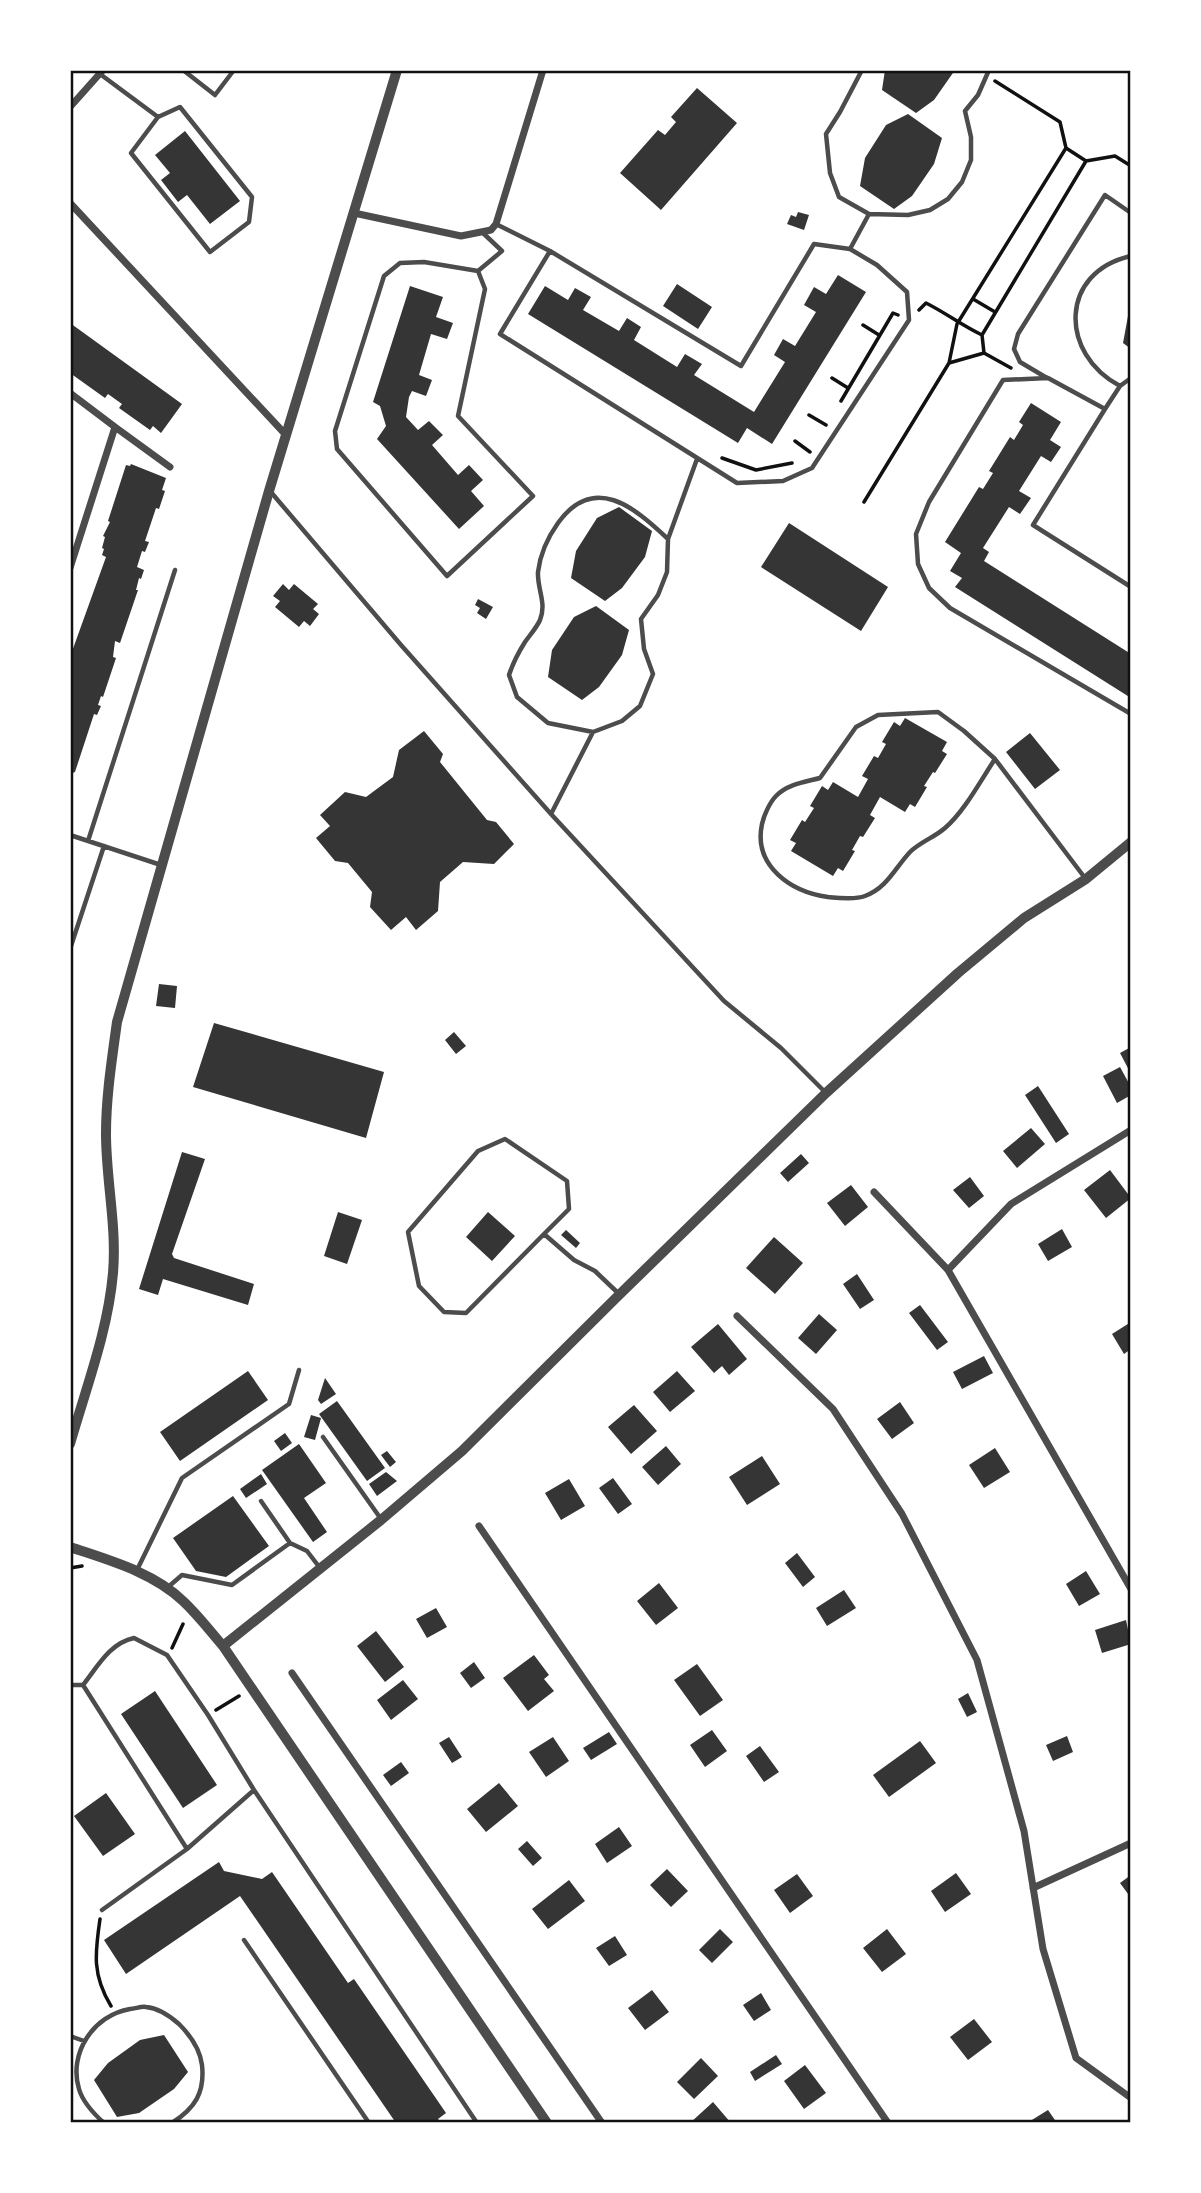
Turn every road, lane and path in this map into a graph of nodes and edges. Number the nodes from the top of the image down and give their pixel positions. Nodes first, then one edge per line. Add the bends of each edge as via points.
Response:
1 (183, 70) edge
2 (233, 70) edge
3 (397, 70) edge
4 (543, 70) edge
5 (856, 70) edge
6 (862, 71) edge
7 (102, 72) edge
8 (988, 73) edge
9 (70, 107) edge
10 (158, 117) junction
11 (1066, 148) junction
12 (1086, 161) junction
13 (1131, 166) edge
14 (70, 204) edge
15 (354, 213) junction
16 (1131, 213) edge
17 (869, 214) junction
18 (496, 224) junction
19 (482, 232) junction
20 (850, 249) junction
21 (550, 251) junction
22 (1131, 256) edge
23 (478, 271) junction
24 (974, 299) junction
25 (996, 312) junction
26 (909, 320) junction
27 (957, 324) junction
28 (863, 325) dead end
29 (982, 335) junction
30 (880, 336) junction
31 (984, 353) junction
32 (949, 363) junction
33 (1020, 372) dead end
34 (832, 378) dead end
35 (1048, 378) junction
36 (1131, 378) edge
37 (1120, 386) junction
38 (848, 388) junction
39 (70, 393) edge
40 (837, 407) dead end
41 (1105, 409) junction
42 (809, 415) dead end
43 (831, 416) dead end
44 (826, 425) junction
45 (115, 427) junction
46 (820, 434) dead end
47 (286, 435) junction
48 (795, 441) dead end
49 (815, 443) dead end
50 (810, 452) junction
51 (804, 457) dead end
52 (720, 458) dead end
53 (697, 459) junction
54 (797, 462) dead end
55 (170, 467) dead end
56 (269, 491) junction
57 (864, 502) dead end
58 (668, 539) junction
59 (70, 568) edge
60 (175, 570) dead end
61 (1131, 586) edge
62 (1131, 714) edge
63 (593, 732) junction
64 (995, 759) junction
65 (551, 814) junction
66 (70, 835) edge
67 (88, 841) junction
68 (1131, 842) edge
69 (104, 846) junction
70 (162, 865) junction
71 (1086, 879) junction
72 (70, 949) edge
73 (826, 1093) junction
74 (1131, 1130) edge
75 (874, 1192) dead end
76 (544, 1234) junction
77 (948, 1270) junction
78 (620, 1294) junction
79 (737, 1316) dead end
80 (299, 1370) dead end
81 (323, 1437) dead end
82 (70, 1444) edge
83 (261, 1501) dead end
84 (382, 1520) junction
85 (479, 1526) dead end
86 (290, 1543) junction
87 (70, 1547) edge
88 (320, 1569) junction
89 (136, 1571) junction
90 (167, 1588) junction
91 (1131, 1589) edge
92 (178, 1617) dead end
93 (223, 1646) junction
94 (167, 1656) junction
95 (292, 1674) dead end
96 (70, 1685) edge
97 (83, 1685) junction
98 (244, 1693) dead end
99 (208, 1715) junction
100 (254, 1790) junction
101 (1131, 1843) edge
102 (187, 1849) junction
103 (1033, 1888) junction
104 (102, 1910) joint
105 (244, 1940) dead end
106 (116, 2014) junction
107 (70, 2036) edge
108 (84, 2041) junction
109 (1131, 2098) edge
110 (104, 2123) edge
111 (172, 2123) edge
112 (369, 2123) edge
113 (477, 2123) edge
114 (547, 2123) edge
115 (602, 2123) edge
116 (888, 2123) edge

1 - 2 lane via 215,94
3 - 15 street
4 - 18 street
5 - 6 lane
6 - 17 lane via 826,134 830,173 839,197
7 - 9 street
7 - 10 lane
8 - 11 path via 1060,122
8 - 17 lane via 965,111 971,160 948,199 930,210 908,215
10 - 10 lane via 131,153 210,252 249,222 252,197 180,107
11 - 12 path
11 - 24 path
12 - 13 path via 1115,156
12 - 25 path
14 - 47 street
15 - 19 street via 461,236
15 - 47 street
16 - 35 lane via 1105,195 1018,334 1014,349 1020,362
17 - 20 lane
18 - 19 street
18 - 21 lane
19 - 23 lane via 502,251
20 - 21 lane via 814,244 741,366
20 - 26 lane via 907,292
21 - 53 lane via 500,334
22 - 37 lane via 1101,268 1086,285 1074,316 1083,352 1093,367
23 - 23 lane via 400,263 384,276 335,431 337,449 447,576 533,496 458,416 485,289
24 - 25 path
24 - 27 path
25 - 29 path
26 - 27 path via 926,303
26 - 30 path via 893,313
26 - 53 lane via 812,468 783,481 737,483
27 - 29 path
27 - 32 path
28 - 30 path
29 - 31 path
30 - 38 path
31 - 32 path
31 - 33 path
32 - 57 path
34 - 38 path
35 - 41 lane
35 - 62 lane via 1003,380 929,502 916,534 918,564 929,587 950,608
36 - 37 lane
37 - 41 lane
38 - 40 path
39 - 45 street
41 - 61 lane via 1033,525
42 - 44 path
43 - 44 path
44 - 46 path
45 - 55 street
45 - 59 street
47 - 56 street
48 - 50 path
49 - 50 path
50 - 51 path
52 - 54 path via 756,470
53 - 58 lane
56 - 65 lane
56 - 70 street
58 - 63 lane via 667,572 658,596 641,619 653,674 640,706 622,721
58 - 63 lane via 643,516 597,496 570,507 546,545 538,574 543,602 540,620 509,675 517,697 548,723
60 - 67 lane
63 - 65 lane
64 - 64 lane via 938,712 878,715 856,727 820,778 793,785 776,796 760,832 762,854 790,885 812,894 864,897 889,881 910,852 946,828
64 - 71 lane
65 - 73 lane via 724,1000
66 - 67 lane
67 - 69 lane
68 - 71 street
69 - 70 lane
69 - 72 lane
70 - 82 street via 117,1022 106,1135 113,1272 107,1315
71 - 73 street via 1024,918
73 - 78 street
74 - 77 street via 1011,1204
75 - 77 street
76 - 76 lane via 466,1313 444,1312 419,1286 408,1233 478,1151 505,1139 567,1181 569,1209
76 - 78 lane
77 - 91 street
78 - 84 street via 462,1451
79 - 103 street via 833,1409 902,1514 977,1660 1024,1831
80 - 89 lane via 289,1404 182,1478
81 - 84 lane
83 - 86 lane
84 - 88 street
85 - 116 street
86 - 88 lane via 307,1551
86 - 90 lane via 232,1584 182,1575
87 - 89 street
88 - 93 street
89 - 90 street
90 - 93 street
92 - 94 path via 184,1626
93 - 114 street
94 - 97 lane via 134,1638 122,1641
94 - 99 lane
95 - 115 street
96 - 97 lane
97 - 102 lane
98 - 99 path
99 - 100 lane
100 - 102 lane
100 - 113 lane
101 - 103 street
102 - 104 lane
103 - 109 street via 1044,1949 1076,2058
104 - 106 path via 95,1949 97,1970 100,1988
105 - 112 lane
106 - 108 lane via 102,2020
106 - 111 lane via 146,2007 170,2016 188,2033 200,2054 204,2081 195,2102
107 - 108 lane
108 - 110 lane via 76,2065 79,2090

